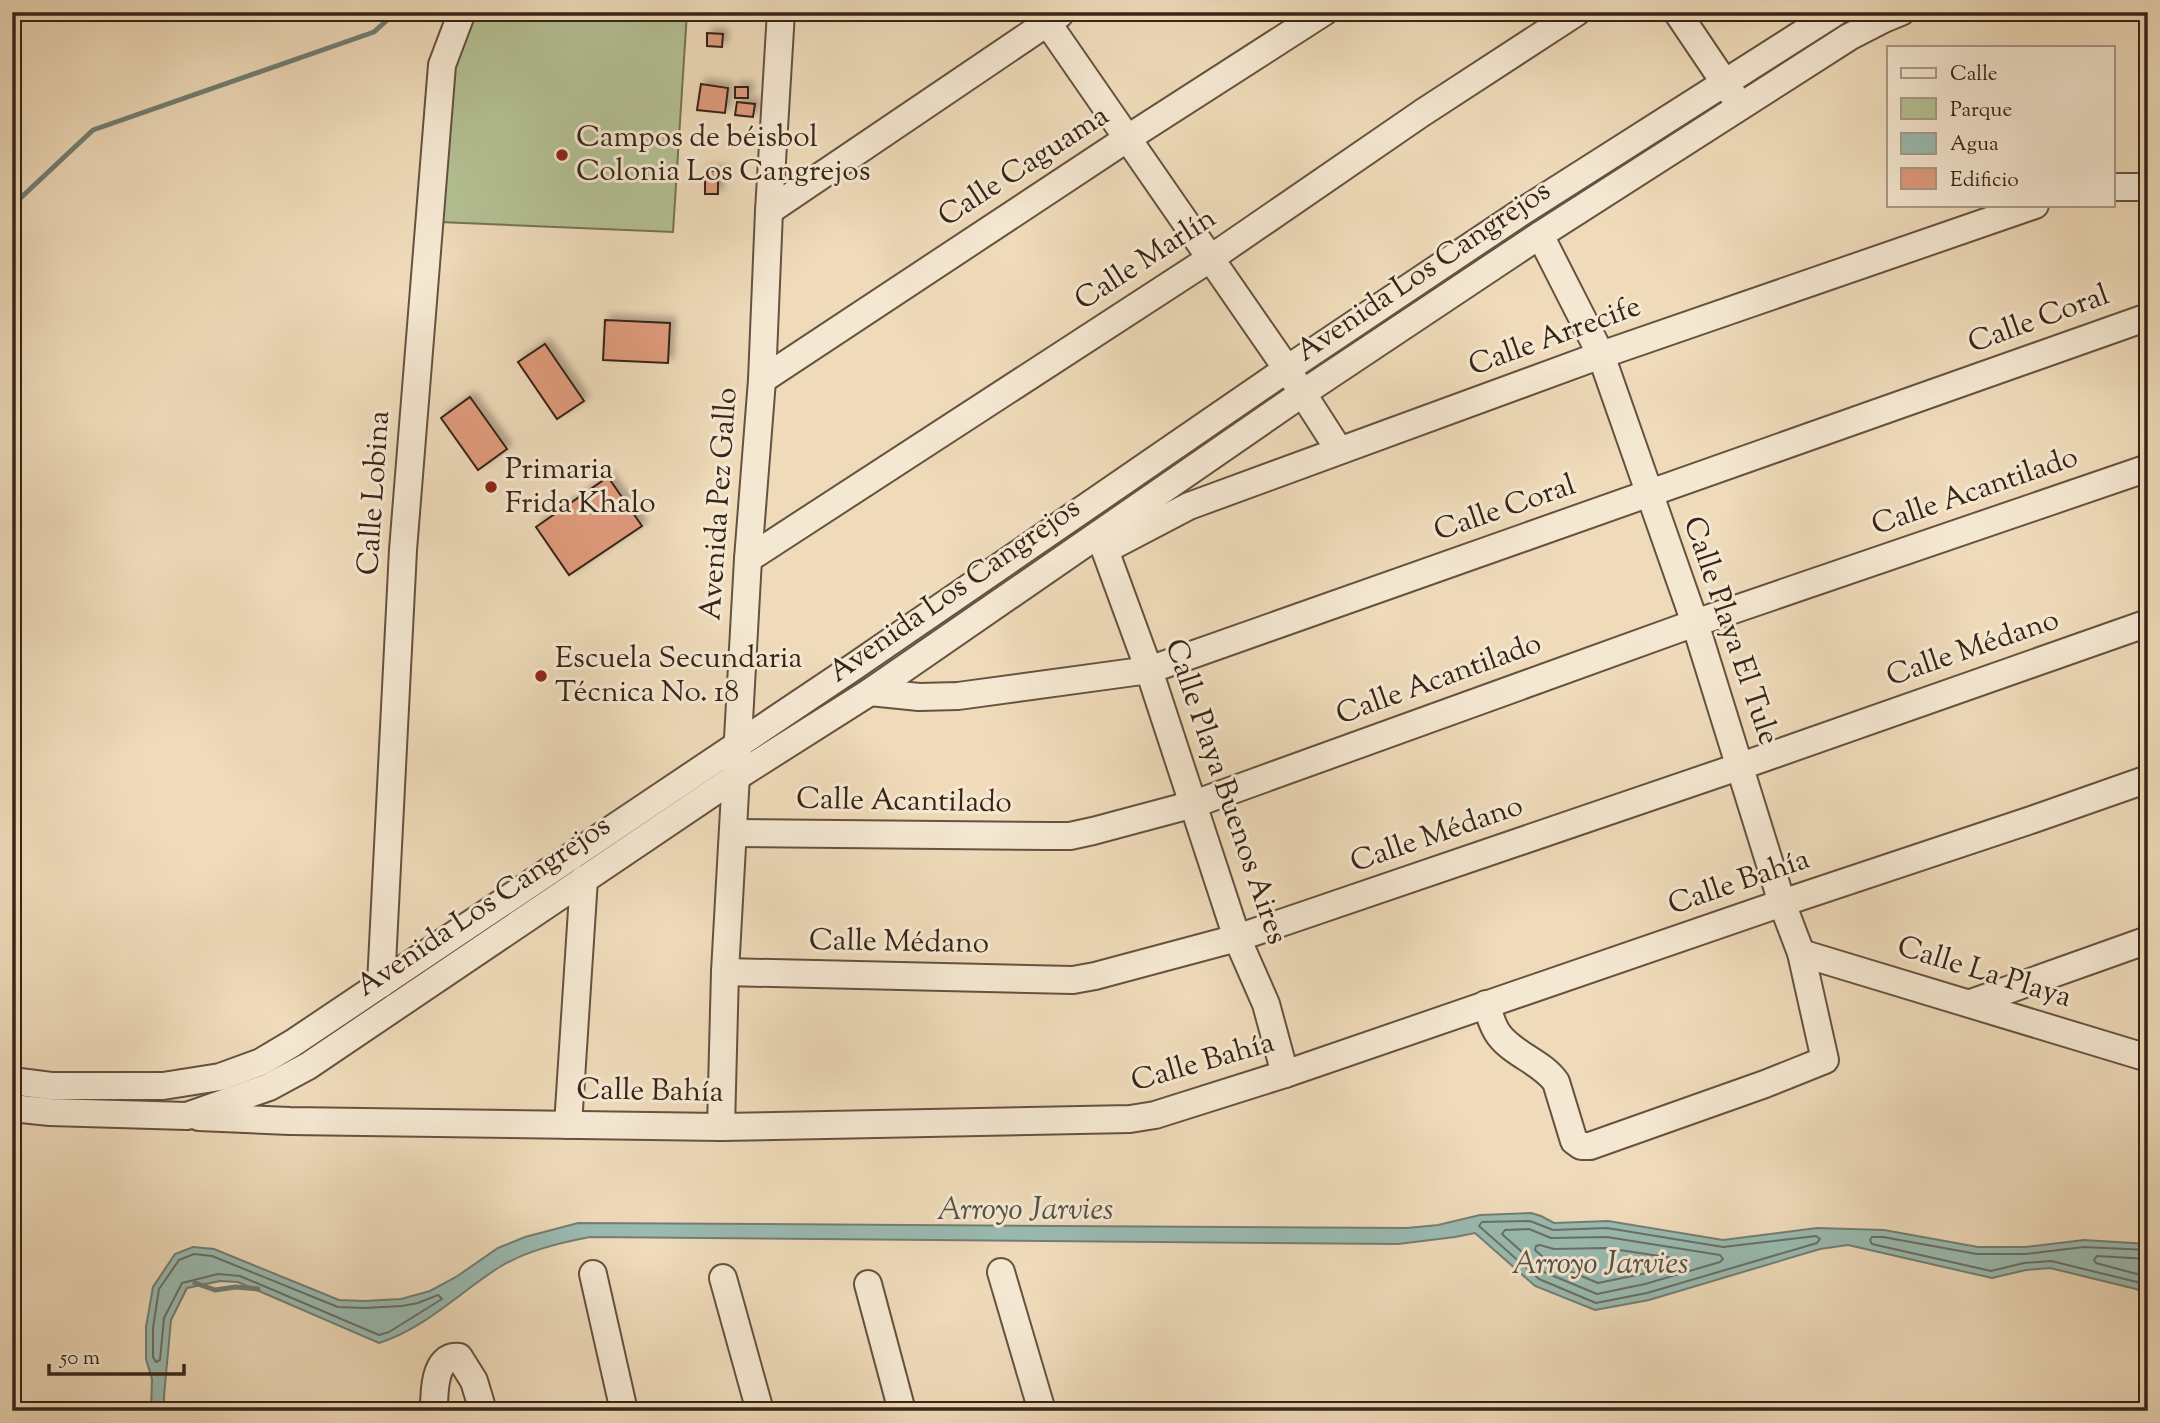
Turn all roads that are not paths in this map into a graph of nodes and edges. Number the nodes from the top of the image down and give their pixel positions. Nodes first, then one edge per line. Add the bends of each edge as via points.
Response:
1 (462, 12) edge
2 (1324, 12) edge
3 (1577, 12) edge
4 (1677, 12) edge
5 (1836, 12) edge
6 (1901, 12) edge
7 (786, 16) edge
8 (1050, 16) edge
9 (1725, 83) junction
10 (1740, 106) junction
11 (1128, 138) junction
12 (2114, 187) edge
13 (2148, 187) edge
14 (2032, 206) edge
15 (769, 211) junction
16 (1540, 235) junction
17 (1211, 258) junction
18 (2148, 317) edge
19 (1601, 355) junction
20 (1287, 369) junction
21 (762, 380) junction
22 (1303, 393) junction
23 (1339, 450) junction
24 (2148, 468) edge
25 (1649, 494) junction
26 (1101, 542) junction
27 (748, 559) junction
28 (1695, 623) junction
29 (2148, 623) edge
30 (1149, 670) junction
31 (870, 692) junction
32 (738, 743) junction
33 (1741, 766) junction
34 (736, 777) junction
35 (2148, 779) edge
36 (1194, 804) junction
37 (733, 833) junction
38 (584, 879) junction
39 (1782, 903) junction
40 (1237, 938) junction
41 (2148, 940) edge
42 (1801, 953) junction
43 (724, 972) junction
44 (381, 984) junction
45 (1971, 1003) junction
46 (1486, 1004) junction
47 (2148, 1058) edge
48 (1285, 1074) junction
49 (12, 1081) edge
50 (12, 1108) edge
51 (187, 1116) junction
52 (568, 1125) junction
53 (721, 1127) junction
54 (1001, 1272) dead end
55 (593, 1274) dead end
56 (723, 1278) dead end
57 (868, 1284) dead end
58 (434, 1411) edge
59 (484, 1411) edge
60 (624, 1411) edge
61 (760, 1411) edge
62 (902, 1411) edge
63 (1042, 1411) edge

1 - 44 street, Calle Lobina via 441,79 403,550
2 - 11 street, Calle Caguama
3 - 17 street, Calle Marlín
4 - 9 street
5 - 9 street, Avenida Los Cangrejos
6 - 10 street, Avenida Los Cangrejos via 1849,37
7 - 15 street, Avenida Pez Gallo
8 - 11 street
8 - 15 street
9 - 10 street
9 - 20 street, Avenida Los Cangrejos
10 - 16 street, Avenida Los Cangrejos
11 - 17 street
11 - 21 street, Calle Caguama
12 - 13 street
14 - 19 street, Calle Arrecife
15 - 21 street, Avenida Pez Gallo
16 - 19 street, Calle Playa El Tule
16 - 22 street, Avenida Los Cangrejos
17 - 20 street
17 - 27 street, Calle Marlín
18 - 25 street, Calle Coral
19 - 23 street, Calle Arrecife
19 - 25 street, Calle Playa El Tule
20 - 22 street
20 - 32 street, Avenida Los Cangrejos
21 - 27 street, Avenida Pez Gallo
22 - 23 street
22 - 26 street, Avenida Los Cangrejos
23 - 26 street, Calle Arrecife
24 - 28 street, Calle Acantilado
25 - 28 street, Calle Playa El Tule
25 - 30 street, Calle Coral
26 - 30 street, Calle Playa Buenos Aires
26 - 31 street, Avenida Los Cangrejos
27 - 32 street, Avenida Pez Gallo
28 - 33 street, Calle Playa El Tule
28 - 36 street, Calle Acantilado
29 - 33 street, Calle Médano
30 - 31 street, Calle Coral via 958,696
30 - 36 street, Calle Playa Buenos Aires
31 - 34 street, Avenida Los Cangrejos
32 - 34 street, Avenida Pez Gallo
32 - 44 street, Avenida Los Cangrejos
33 - 39 street, Calle Playa El Tule
33 - 40 street, Calle Médano
34 - 37 street, Avenida Pez Gallo
34 - 38 street, Avenida Los Cangrejos
35 - 39 street, Calle Bahía
36 - 37 street, Calle Acantilado via 1070,836
36 - 40 street, Calle Playa Buenos Aires
37 - 43 street, Avenida Pez Gallo
38 - 51 street, Avenida Los Cangrejos via 308,1066 269,1087
38 - 52 street
39 - 42 street, Calle Playa El Tule
39 - 46 street, Calle Bahía
40 - 43 street, Calle Médano via 1073,980
40 - 48 street, Calle Playa Buenos Aires via 1266,1004
41 - 45 street
42 - 45 street, Calle La Playa
42 - 46 street, Calle Playa El Tule via 1825,1060 1590,1146 1574,1141 1556,1082 1500,1036
43 - 53 street, Avenida Pez Gallo
44 - 49 street, Avenida Los Cangrejos via 261,1062 220,1077 163,1086 51,1086
45 - 47 street, Calle La Playa
46 - 48 street, Calle Bahía
48 - 53 street, Calle Bahía via 1129,1119
50 - 51 street, Avenida Los Cangrejos
51 - 52 street, Calle Bahía
52 - 53 street, Calle Bahía
54 - 63 street
55 - 60 street
56 - 61 street
57 - 62 street
58 - 59 street via 439,1368 453,1356 459,1357 474,1381

